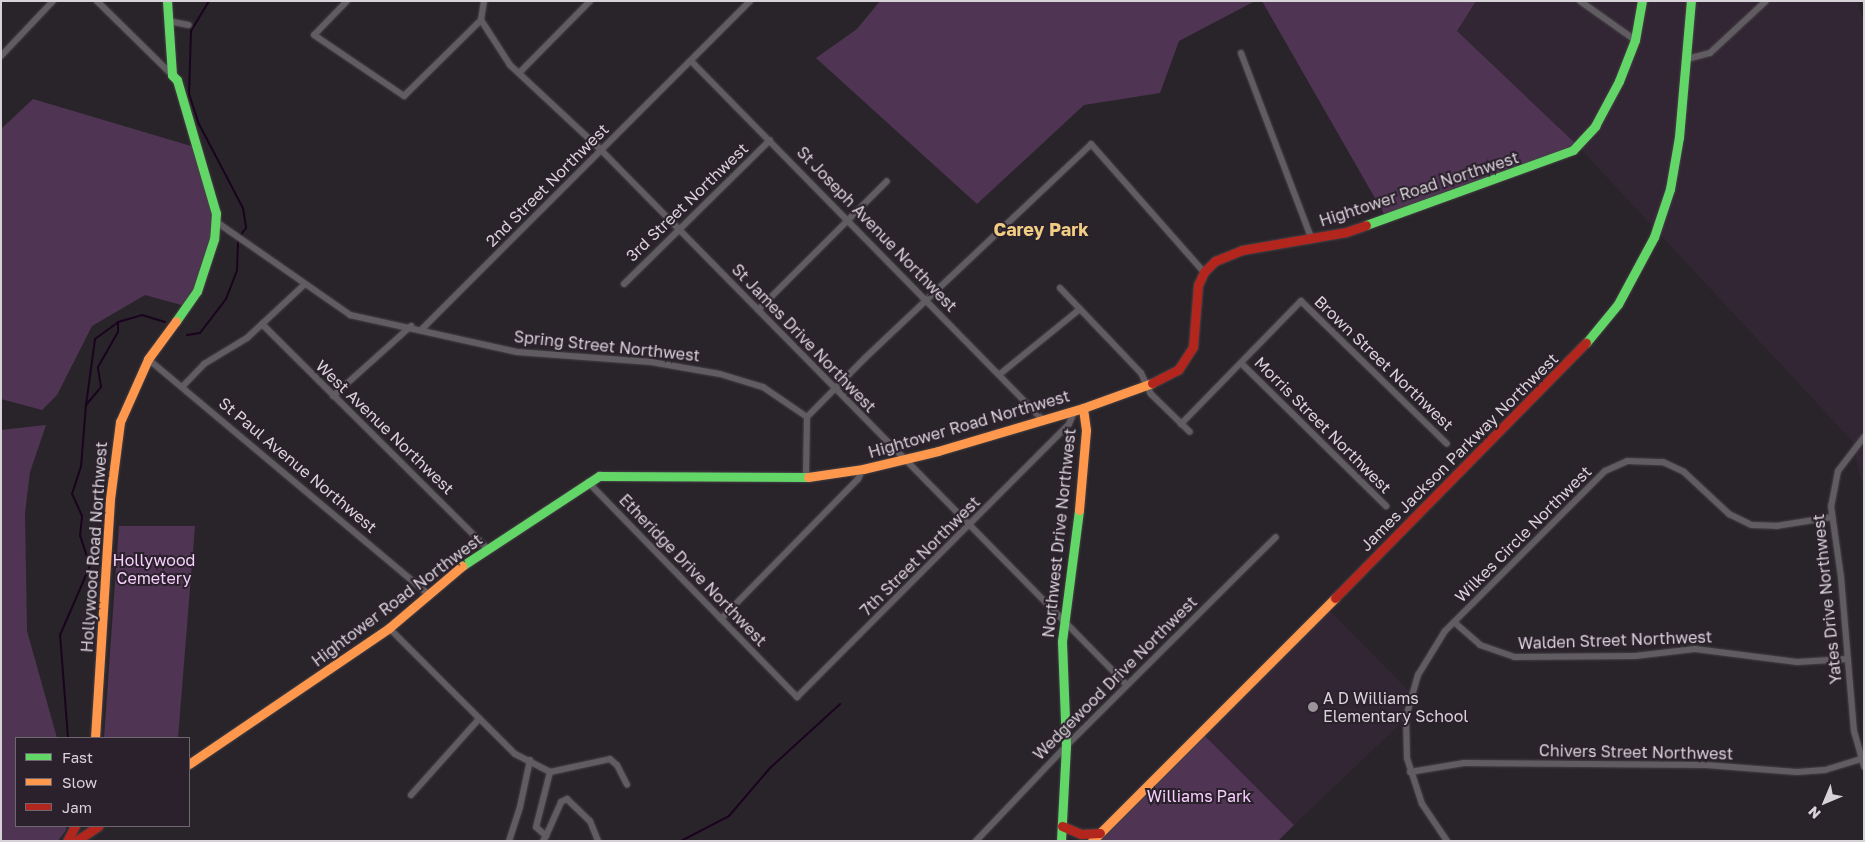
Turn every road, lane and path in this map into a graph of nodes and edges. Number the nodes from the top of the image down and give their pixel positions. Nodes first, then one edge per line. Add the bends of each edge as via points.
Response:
1 (53, 1) edge
2 (97, 1) edge
3 (166, 1) edge
4 (347, 1) edge
5 (484, 1) edge
6 (590, 1) edge
7 (750, 1) edge
8 (1580, 1) edge
9 (1642, 1) edge
10 (1692, 1) edge
11 (1766, 1) edge
12 (481, 20) junction
13 (168, 21) junction
14 (189, 25) dead end
15 (1635, 40) junction
16 (1241, 53) dead end
17 (1, 56) edge
18 (1686, 59) junction
19 (691, 61) junction
20 (520, 72) junction
21 (172, 75) junction
22 (770, 140) junction
23 (601, 150) junction
24 (887, 180) dead end
25 (848, 219) junction
26 (216, 221) junction
27 (679, 230) junction
28 (1312, 240) junction
29 (1204, 272) junction
30 (304, 284) junction
31 (624, 284) dead end
32 (1060, 288) dead end
33 (927, 300) junction
34 (1080, 309) junction
35 (758, 310) junction
36 (262, 324) junction
37 (411, 326) junction
38 (422, 329) junction
39 (148, 359) junction
40 (1241, 363) junction
41 (1000, 374) junction
42 (1146, 386) junction
43 (182, 387) junction
44 (835, 390) junction
45 (333, 396) junction
46 (1079, 409) junction
47 (807, 417) junction
48 (1042, 419) junction
49 (1180, 424) junction
50 (1190, 432) dead end
51 (1864, 437) edge
52 (1447, 444) dead end
53 (904, 460) junction
54 (863, 469) junction
55 (806, 477) junction
56 (588, 482) junction
57 (1386, 506) dead end
58 (1832, 517) junction
59 (969, 527) junction
60 (1276, 537) dead end
61 (488, 549) junction
62 (429, 595) junction
63 (721, 619) junction
64 (1063, 622) junction
65 (1454, 622) junction
66 (389, 628) junction
67 (1848, 659) junction
68 (778, 678) joint
69 (1127, 685) junction
70 (479, 719) junction
71 (95, 737) edge
72 (1066, 746) junction
73 (1861, 759) junction
74 (530, 760) junction
75 (190, 763) edge
76 (1864, 767) edge
77 (550, 772) junction
78 (1410, 772) junction
79 (628, 785) dead end
80 (411, 795) dead end
81 (1062, 826) junction
82 (74, 827) edge
83 (97, 827) edge
84 (1100, 833) junction
85 (545, 838) edge
86 (67, 841) edge
87 (76, 841) edge
88 (509, 841) edge
89 (598, 841) edge
90 (976, 841) edge
91 (1061, 841) edge
92 (1092, 841) edge
93 (1447, 841) edge

1 - 17 street
2 - 21 street
3 - 13 street, Hollywood Road Northwest
4 - 12 street via 314,35 404,96
5 - 12 street
6 - 20 street
7 - 19 street, 2nd Street Northwest
8 - 15 street
9 - 15 street, Hightower Road Northwest
10 - 18 street, James Jackson Parkway Northwest
11 - 18 street via 1710,53
12 - 20 street, St James Drive Northwest via 502,56
13 - 14 street
13 - 21 street, Hollywood Road Northwest
15 - 28 street, Hightower Road Northwest via 1604,110 1588,136 1573,150 1346,232
16 - 28 street
18 - 84 street, James Jackson Parkway Northwest via 1676,163 1663,214 1636,275 1604,323 1564,368
19 - 22 street, St Joseph Avenue Northwest
19 - 23 street, 2nd Street Northwest
20 - 23 street, St James Drive Northwest
21 - 26 street, Hollywood Road Northwest via 177,80
22 - 25 street, St Joseph Avenue Northwest
22 - 27 street, 3rd Street Northwest
23 - 27 street, St James Drive Northwest
23 - 38 street, 2nd Street Northwest
24 - 25 street
25 - 33 street, St Joseph Avenue Northwest
25 - 35 street
26 - 30 street, Spring Street Northwest
26 - 39 street, Hollywood Road Northwest via 210,257 196,291
27 - 31 street, 3rd Street Northwest
27 - 35 street, St James Drive Northwest
28 - 29 street, Hightower Road Northwest via 1242,250 1216,261
29 - 33 street via 1091,144
29 - 42 street, Hightower Road Northwest via 1198,285 1190,355 1178,370
30 - 36 street
30 - 37 street, Spring Street Northwest via 350,315
32 - 34 street
33 - 41 street, St Joseph Avenue Northwest
33 - 44 street
34 - 41 street
34 - 42 street via 1141,373
35 - 44 street, St James Drive Northwest
36 - 43 street via 247,338 204,364
36 - 45 street, West Avenue Northwest
37 - 38 street, Spring Street Northwest
37 - 45 street
38 - 47 street, Spring Street Northwest via 517,352 651,362 720,374 763,387
39 - 43 street, St Paul Avenue Northwest
39 - 71 street, Hollywood Road Northwest via 128,399 116,440
40 - 49 street
40 - 52 street, Brown Street Northwest via 1302,301
40 - 57 street, Morris Street Northwest
41 - 48 street, St Joseph Avenue Northwest
42 - 46 street, Hightower Road Northwest
42 - 49 street
43 - 62 street, St Paul Avenue Northwest
44 - 47 street
44 - 53 street, St James Drive Northwest
45 - 61 street, West Avenue Northwest
46 - 48 street, Hightower Road Northwest
46 - 59 street, 7th Street Northwest via 1069,424
46 - 64 street, Northwest Drive Northwest via 1086,430 1075,560
47 - 55 street
48 - 53 street, Hightower Road Northwest
49 - 50 street
51 - 58 street, Yates Drive Northwest via 1838,471 1832,494
53 - 54 street, Hightower Road Northwest
53 - 59 street, St James Drive Northwest
54 - 55 street, Hightower Road Northwest
54 - 63 street via 858,479
55 - 56 street, Hightower Road Northwest via 610,474
56 - 61 street, Hightower Road Northwest
56 - 63 street, Etheridge Drive Northwest
58 - 65 street, Wilkes Circle Northwest via 1776,526 1752,525 1729,514 1693,479 1674,466 1650,460 1627,461 1595,479
58 - 67 street, Yates Drive Northwest
59 - 64 street, St James Drive Northwest
59 - 68 street, 7th Street Northwest via 797,697
60 - 69 street, Wedgewood Drive Northwest
61 - 62 street, Hightower Road Northwest
62 - 66 street, Hightower Road Northwest
63 - 68 street, Etheridge Drive Northwest
64 - 69 street, St James Drive Northwest
64 - 72 street, Northwest Drive Northwest
65 - 67 street, Walden Street Northwest via 1480,645 1514,657 1635,656 1696,649 1797,662
65 - 78 street, Wilkes Circle Northwest via 1429,652 1413,688 1405,731
66 - 70 street
66 - 75 street, Hightower Road Northwest
67 - 73 street, Yates Drive Northwest via 1854,731
69 - 72 street, Wedgewood Drive Northwest
70 - 74 street via 515,754
70 - 80 street
72 - 81 street, Northwest Drive Northwest
72 - 90 street, Wedgewood Drive Northwest
73 - 76 street, Yates Drive Northwest
73 - 78 street, Chivers Street Northwest via 1825,770 1797,772 1706,765 1464,763
74 - 77 street
74 - 88 street
77 - 79 street via 610,758
77 - 85 street via 536,827
78 - 93 street, Wilkes Circle Northwest via 1422,804
81 - 84 street via 1081,834
81 - 91 street, Northwest Drive Northwest
82 - 86 street
83 - 87 street
84 - 92 street, James Jackson Parkway Northwest
85 - 89 street via 561,802 567,799 590,821

